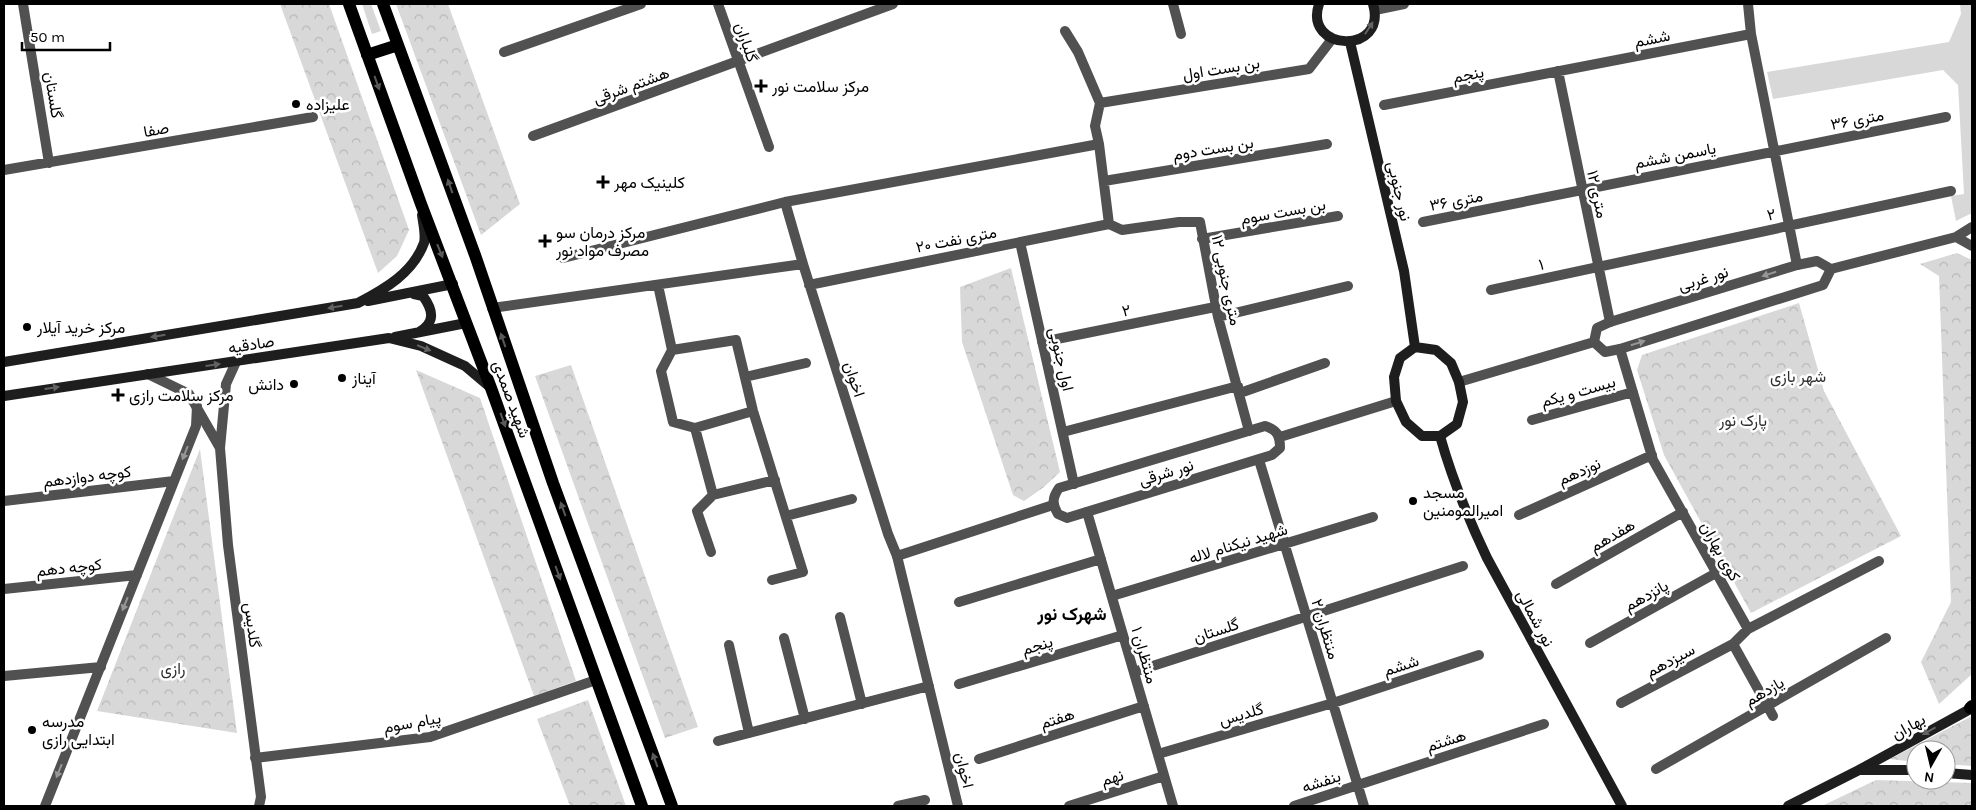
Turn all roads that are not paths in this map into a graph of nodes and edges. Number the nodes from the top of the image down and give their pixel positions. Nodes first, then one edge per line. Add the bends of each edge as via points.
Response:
1 (23, 4) edge
2 (349, 4) edge
3 (383, 4) edge
4 (641, 4) edge
5 (718, 4) edge
6 (893, 4) edge
7 (1173, 4) edge
8 (1319, 4) edge
9 (1404, 4) edge
10 (1748, 4) edge
11 (1374, 7) edge
12 (1065, 31) dead end
13 (1181, 34) dead end
14 (1751, 34) junction
15 (1332, 39) junction
16 (1350, 42) junction
17 (398, 45) junction
18 (504, 52) dead end
19 (367, 55) junction
20 (738, 62) junction
21 (1558, 71) junction
22 (1100, 103) junction
23 (1384, 106) dead end
24 (313, 116) dead end
25 (1946, 117) dead end
26 (533, 136) dead end
27 (1099, 144) junction
28 (1327, 144) dead end
29 (769, 147) dead end
30 (1774, 150) junction
31 (49, 162) junction
32 (4, 170) edge
33 (1104, 181) junction
34 (1582, 190) junction
35 (1951, 191) dead end
36 (786, 202) junction
37 (421, 204) junction
38 (1338, 216) dead end
39 (1423, 222) dead end
40 (1109, 224) junction
41 (1789, 226) junction
42 (1972, 227) edge
43 (1956, 237) junction
44 (1202, 240) junction
45 (1020, 242) junction
46 (1972, 246) edge
47 (563, 258) dead end
48 (803, 264) junction
49 (1797, 265) junction
50 (1598, 267) junction
51 (1832, 270) junction
52 (453, 284) junction
53 (658, 285) junction
54 (809, 285) junction
55 (1348, 286) dead end
56 (1491, 290) dead end
57 (412, 294) junction
58 (358, 303) junction
59 (1216, 306) junction
60 (492, 308) junction
61 (1218, 318) junction
62 (1610, 322) junction
63 (466, 323) junction
64 (416, 334) junction
65 (389, 338) junction
66 (1042, 342) junction
67 (1594, 342) junction
68 (1415, 347) junction
69 (1620, 349) junction
70 (672, 350) junction
71 (4, 362) edge
72 (236, 362) junction
73 (806, 363) dead end
74 (1325, 364) dead end
75 (148, 374) junction
76 (745, 377) junction
77 (1460, 382) junction
78 (491, 388) junction
79 (1239, 390) junction
80 (1633, 392) junction
81 (4, 396) edge
82 (1396, 401) junction
83 (197, 406) junction
84 (753, 411) junction
85 (1532, 420) dead end
86 (695, 428) junction
87 (1249, 431) junction
88 (1063, 432) junction
89 (1440, 436) junction
90 (1280, 437) junction
91 (220, 448) junction
92 (1652, 455) junction
93 (1259, 460) junction
94 (775, 480) junction
95 (174, 481) junction
96 (1074, 484) junction
97 (713, 496) junction
98 (852, 499) dead end
99 (4, 501) edge
100 (1053, 505) junction
101 (1087, 512) junction
102 (1682, 512) junction
103 (1519, 515) dead end
104 (786, 516) junction
105 (1372, 517) dead end
106 (1285, 545) junction
107 (711, 552) dead end
108 (897, 556) junction
109 (1101, 559) junction
110 (1879, 561) dead end
111 (1463, 566) dead end
112 (1716, 573) junction
113 (137, 575) junction
114 (772, 580) dead end
115 (1556, 584) dead end
116 (4, 589) edge
117 (1112, 596) junction
118 (959, 602) dead end
119 (1306, 616) junction
120 (840, 617) dead end
121 (1748, 629) junction
122 (1123, 635) junction
123 (784, 638) dead end
124 (1886, 638) dead end
125 (1590, 643) dead end
126 (1733, 644) junction
127 (729, 645) dead end
128 (1479, 655) dead end
129 (100, 667) junction
130 (1134, 672) junction
131 (4, 676) edge
132 (596, 680) junction
133 (959, 684) dead end
134 (929, 686) junction
135 (1333, 703) junction
136 (1620, 703) dead end
137 (862, 704) junction
138 (1144, 706) junction
139 (1768, 706) junction
140 (1972, 707) edge
141 (1773, 716) dead end
142 (805, 719) junction
143 (1544, 724) dead end
144 (749, 733) junction
145 (718, 741) dead end
146 (1158, 754) junction
147 (255, 758) junction
148 (978, 759) dead end
149 (1656, 769) dead end
150 (1859, 770) junction
151 (1906, 770) edge
152 (1956, 774) edge
153 (1972, 775) edge
154 (1164, 776) junction
155 (1358, 785) junction
156 (925, 800) dead end
157 (671, 805) edge
158 (45, 806) edge
159 (259, 806) edge
160 (642, 806) edge
161 (898, 806) edge
162 (958, 806) edge
163 (1069, 806) edge
164 (1173, 806) edge
165 (1294, 806) edge
166 (1364, 806) edge
167 (1622, 806) edge
168 (1788, 806) edge

1 - 31 street, گلستان
2 - 19 main road, شهید صمدی
3 - 17 main road, شهید صمدی
4 - 18 street
5 - 20 street, گلباران
6 - 20 street, هشتم شرقی
7 - 13 street
8 - 15 main road via 1317,18
9 - 11 street
10 - 14 street
16 -> 11 main road via 1359,39 1371,27
12 - 22 street via 1078,52
14 - 21 street, ششم
14 - 30 street
15 - 16 main road
15 - 22 street, بن بست اول via 1310,68
16 - 68 main road, نور جنوبی via 1404,271
17 - 19 main road
60 -> 17 main road, شهید صمدی
19 -> 37 main road, شهید صمدی
20 - 26 street, هشتم شرقی
20 - 29 street, گلباران
21 - 23 street, پنجم
21 - 34 street, ۱۲ متری
22 - 27 street via 1095,126
24 - 31 street, صفا
25 - 30 street, ۳۶ متری
27 - 33 street
27 - 36 street
28 - 33 street, بن بست دوم
30 - 34 street, یاسمن ششم
30 - 41 street
31 - 32 street, صفا
33 - 40 street
34 - 39 street, ۳۶ متری
34 - 50 street, ۱۲ متری
35 - 41 street, ۲
36 - 47 street
36 - 48 street, اخوان
37 -> 52 main road, شهید صمدی
37 - 58 main road, صادقیه via 424,241 410,266 389,287
38 - 44 street, بن بست سوم
40 - 44 street, ۱۲ متری جنوبی via 1122,230 1200,222
40 - 45 street, ۲۰ متری نفت
41 - 49 street
41 - 50 street, ۲
42 - 43 street
43 - 46 street
43 - 51 street
44 - 59 street, ۱۲ متری جنوبی
45 - 54 street, ۲۰ متری نفت
45 - 66 street, اول جنوبی
48 - 53 street
48 - 54 street, اخوان
49 - 51 street, نور غربی via 1817,261
49 -> 62 street, نور غربی
50 - 56 street, ۱
50 - 62 street, ۱۲ متری
69 -> 51 street via 1814,289 1823,285
52 - 57 main road
52 - 63 main road, شهید صمدی
53 - 60 street
53 - 70 street
54 - 108 street, اخوان
55 - 61 street
57 - 58 main road
57 - 64 main road via 423,296 432,317 427,327
58 -> 71 main road, صادقیه
59 - 61 street, ۱۲ متری جنوبی
59 - 66 street, ۲
157 -> 60 main road, شهید صمدی
61 - 79 street, ۱۲ متری جنوبی
62 - 67 street via 1597,328
63 - 64 main road
63 - 78 main road, شهید صمدی
64 - 65 main road
65 - 72 main road, صادقیه
65 -> 78 main road, صادقیه via 422,346 464,366
66 - 88 street, اول جنوبی
67 - 69 street via 1605,352
67 - 77 street
68 - 77 main road via 1436,350 1451,363
68 - 82 main road via 1400,358 1394,377
69 - 80 street, کوی بهاران
70 - 76 street via 736,340
70 - 86 street via 661,371 673,422
75 -> 72 main road, صادقیه
72 - 91 street via 226,384
73 - 76 street
74 - 79 street
81 -> 75 main road, صادقیه
75 - 83 street via 189,394
76 - 84 street
77 - 89 main road via 1463,402 1457,424
78 -> 132 main road, شهید صمدی
79 - 87 street, ۱۲ متری جنوبی
79 - 88 street
80 - 85 street, بیست و یکم
80 - 92 street, کوی بهاران
82 - 89 main road via 1406,422 1422,436
82 - 90 street
83 - 91 street
83 -> 95 street via 196,426
84 - 86 street
84 - 94 street
86 - 97 street
87 - 90 street, نور شرقی via 1265,426 1274,429
87 - 96 street, نور شرقی
88 - 96 street, اول جنوبی
89 - 167 main road, نور شمالی via 1452,478 1487,558
90 - 93 street, نور شرقی via 1280,448
91 - 147 street, گلدیس via 228,545
92 - 102 street, کوی بهاران
92 - 103 street, نوزدهم
93 - 101 street, نور شرقی
93 - 106 street, منتظران ۲
94 - 97 street
94 - 104 street
95 - 99 street, کوچه دوازدهم
95 - 113 street
96 - 100 street, نور شرقی via 1059,488
97 - 107 street via 697,511
98 - 104 street
100 - 101 street, نور شرقی via 1058,514 1067,518
100 - 108 street
101 - 109 street, منتظران ۱
102 - 112 street, کوی بهاران
102 - 115 street, هفدهم
104 - 114 street via 802,572
105 - 106 street, شهید نیکنام لاله
106 - 117 street, شهید نیکنام لاله
106 - 119 street, منتظران ۲
108 - 134 street, اخوان
109 - 117 street, منتظران ۱
109 - 118 street
110 - 121 street
111 - 119 street, گلستان
112 - 121 street, کوی بهاران
112 - 125 street, پانزدهم
113 - 116 street, کوچه دهم
113 -> 129 street
117 - 122 street, منتظران ۱
119 - 130 street, گلستان
119 - 135 street, منتظران ۲
120 - 137 street
121 - 126 street, سیزدهم
122 - 130 street, منتظران ۱
122 - 133 street, پنجم
123 - 142 street
124 - 139 street, یازدهم
126 - 136 street, سیزدهم
126 - 139 street
127 - 144 street
128 - 135 street, ششم
129 - 131 street
129 -> 158 street
130 - 138 street, منتظران ۱
132 - 147 street, پیام سوم via 430,737
132 - 160 main road, شهید صمدی
134 - 137 street
134 - 162 street, اخوان
135 - 146 street, گلدیس
135 - 155 street, منتظران ۲
137 - 142 street
138 - 146 street, منتظران ۱
138 - 148 street, هفتم
139 - 141 street
139 - 149 street, یازدهم
140 -> 150 main road, بهاران
142 - 144 street
143 - 155 street, هشتم
144 - 145 street
146 - 154 street, منتظران ۱
147 - 159 street, گلدیس
150 - 151 main road, بهاران
150 - 168 main road, بهاران
152 - 153 main road
154 - 163 street, نهم
154 - 164 street, منتظران ۱
155 - 165 street, بنفشه
155 - 166 street, منتظران ۲
156 - 161 street

